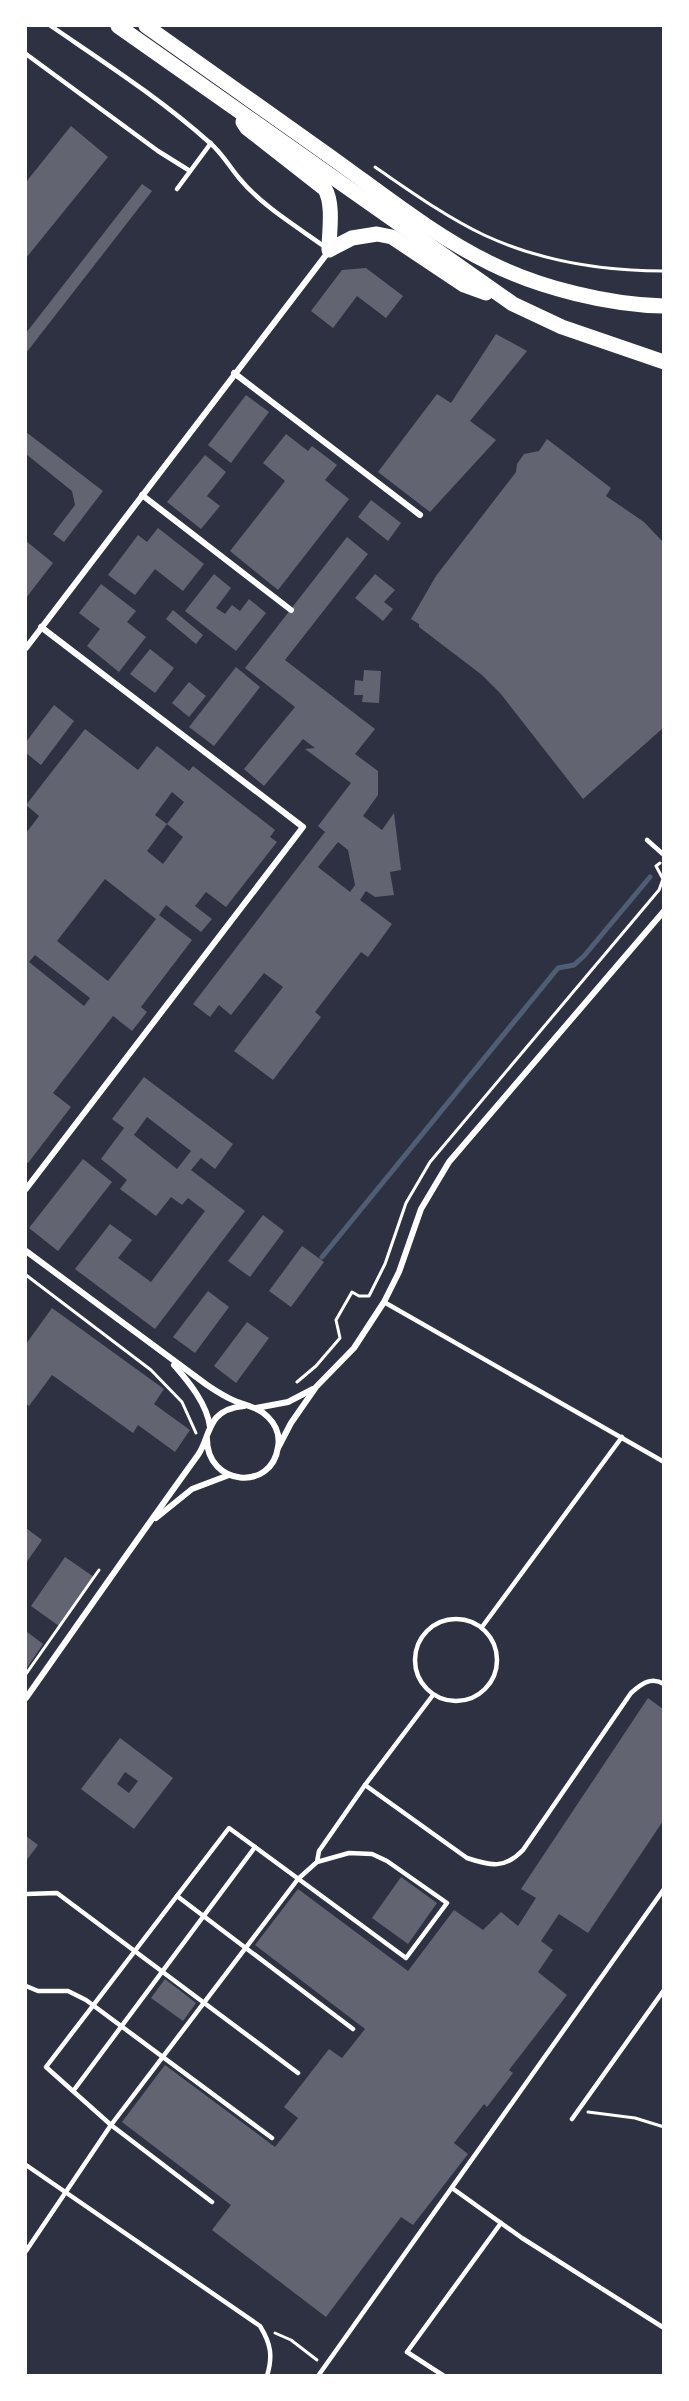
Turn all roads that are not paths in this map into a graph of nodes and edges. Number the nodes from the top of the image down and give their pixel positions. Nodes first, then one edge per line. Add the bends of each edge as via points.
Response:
1 (51, 26) edge
2 (118, 26) edge
3 (146, 26) edge
4 (26, 54) edge
5 (232, 104) junction
6 (211, 143) junction
7 (190, 171) junction
8 (177, 189) dead end
9 (329, 250) junction
10 (513, 304) junction
11 (663, 306) edge
12 (663, 363) edge
13 (234, 373) junction
14 (142, 495) junction
15 (420, 515) dead end
16 (291, 610) dead end
17 (41, 627) junction
18 (26, 648) edge
19 (647, 840) dead end
20 (663, 855) edge
21 (663, 912) edge
22 (26, 1190) edge
23 (26, 1251) edge
24 (384, 1302) junction
25 (164, 1353) junction
26 (316, 1387) junction
27 (251, 1407) junction
28 (210, 1427) junction
29 (622, 1437) junction
30 (207, 1439) junction
31 (278, 1448) junction
32 (663, 1462) edge
33 (229, 1475) junction
34 (148, 1527) junction
35 (482, 1628) junction
36 (663, 1684) edge
37 (433, 1695) junction
38 (26, 1698) edge
39 (364, 1785) junction
40 (255, 1847) junction
41 (317, 1862) junction
42 (298, 1879) junction
43 (663, 1889) edge
44 (26, 1894) edge
45 (177, 1896) junction
46 (204, 1916) junction
47 (245, 1948) junction
48 (136, 1951) junction
49 (163, 1970) junction
50 (26, 1986) edge
51 (663, 1990) edge
52 (204, 2002) junction
53 (94, 2006) junction
54 (122, 2026) junction
55 (354, 2029) dead end
56 (163, 2056) junction
57 (298, 2073) dead end
58 (74, 2090) junction
59 (572, 2119) dead end
60 (111, 2125) junction
61 (272, 2138) dead end
62 (26, 2165) edge
63 (452, 2188) junction
64 (65, 2192) junction
65 (212, 2202) dead end
66 (501, 2223) junction
67 (26, 2251) edge
68 (663, 2328) edge
69 (267, 2376) edge
70 (318, 2376) edge
71 (444, 2376) edge

1 - 6 lane via 125,76
2 - 5 main road
3 - 11 main road via 399,206 492,264 589,296
4 - 7 lane
5 - 9 main road via 247,128 327,192
5 - 10 main road
6 - 7 lane
6 - 9 lane via 264,203
7 - 8 lane
9 - 10 main road via 352,238 377,234 392,237 464,285
9 - 13 street
10 - 12 main road via 562,327
13 - 14 street
13 - 15 street
14 - 16 street
14 - 17 street
17 - 18 street
17 - 22 street via 303,826
19 - 20 lane
21 - 24 street via 449,1162 421,1209
23 - 25 street
24 - 26 street via 354,1348
24 - 29 lane
25 - 27 street via 207,1385
25 - 28 street via 193,1389
26 - 27 street via 288,1402
26 - 31 street
27 - 28 street via 225,1411
27 - 31 street via 273,1422
28 - 30 street
29 - 32 lane
29 - 35 lane
30 - 33 street via 213,1463
30 - 34 street
31 - 33 street via 272,1463 260,1474 246,1478
33 - 34 street via 185,1494
34 - 38 street
35 - 37 lane via 496,1651 497,1665 489,1684 474,1698 460,1701
35 - 37 lane via 457,1619 432,1626 422,1636 416,1648 417,1674
36 - 39 lane via 648,1681 631,1693 523,1850 501,1865 467,1858
37 - 39 lane
39 - 41 lane via 319,1851
40 - 42 lane
40 - 45 lane via 229,1828
40 - 46 lane
41 - 42 lane
41 - 42 lane via 349,1853 372,1854 447,1903 406,1958
42 - 47 lane
43 - 63 lane
44 - 48 lane via 57,1893
45 - 46 lane
45 - 48 lane
46 - 47 lane
46 - 49 lane
47 - 52 lane
47 - 55 lane
48 - 49 lane
48 - 53 lane
49 - 52 lane
49 - 54 lane
50 - 53 lane via 38,1991 68,1991
51 - 59 lane
52 - 56 lane
52 - 57 lane
53 - 54 lane
53 - 58 lane via 46,2067
54 - 56 lane
54 - 58 lane
56 - 60 lane
56 - 61 lane
58 - 60 lane
60 - 64 lane
60 - 65 lane
62 - 64 lane
63 - 66 lane
63 - 70 lane
64 - 67 lane
64 - 69 lane via 260,2326 269,2341 272,2359
66 - 68 lane
66 - 71 lane via 406,2352

